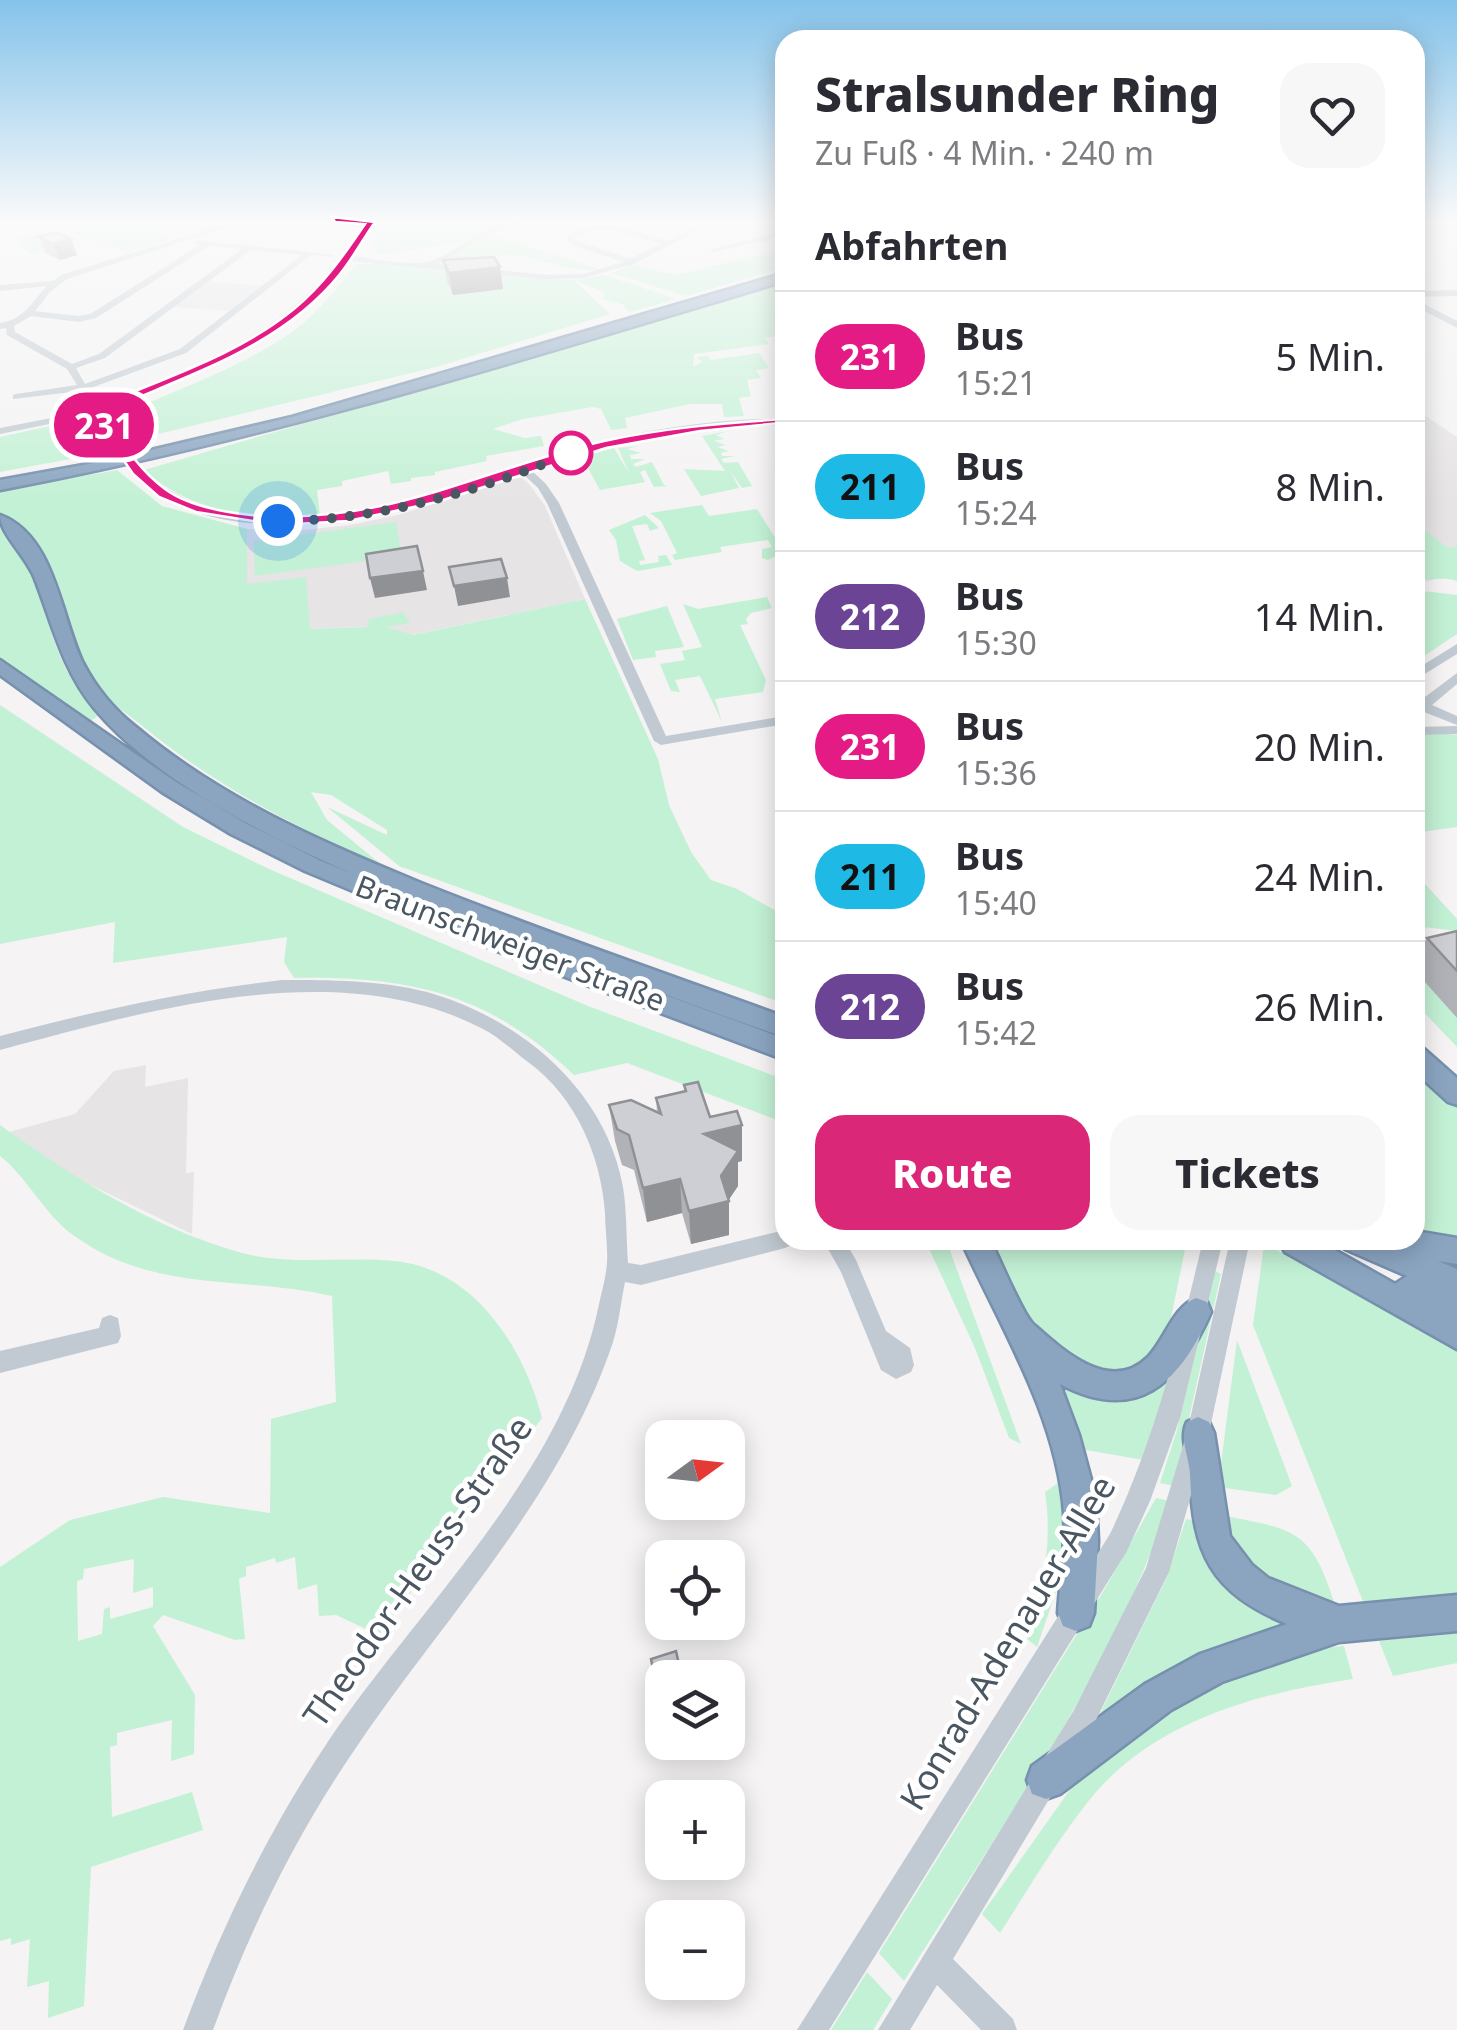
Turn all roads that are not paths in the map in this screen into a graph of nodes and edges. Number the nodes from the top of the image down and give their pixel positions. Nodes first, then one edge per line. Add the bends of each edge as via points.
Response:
1 (29, 314) edge
2 (38, 314) edge
3 (91, 314) edge
4 (159, 314) edge
5 (231, 314) edge
6 (292, 314) edge
7 (650, 314) edge
8 (5, 326) edge
9 (72, 367) junction
10 (84, 387) junction
11 (16, 398) dead end
12 (110, 405) junction
13 (93, 406) junction
14 (80, 415) junction
15 (100, 418) junction
16 (775, 427) edge
17 (0, 431) edge
18 (524, 469) junction
19 (0, 482) edge
20 (0, 520) edge
21 (1457, 648) edge
22 (0, 666) edge
23 (1425, 667) edge
24 (1455, 678) edge
25 (1425, 701) edge
26 (1457, 710) edge
27 (1425, 711) edge
28 (1425, 713) edge
29 (1457, 721) edge
30 (775, 722) edge
31 (1457, 730) edge
32 (1425, 731) edge
33 (248, 823) junction
34 (775, 1022) edge
35 (0, 1043) edge
36 (775, 1046) edge
37 (1425, 1066) edge
38 (1457, 1094) edge
39 (775, 1242) edge
40 (1425, 1245) edge
41 (838, 1250) edge
42 (983, 1250) edge
43 (1210, 1250) edge
44 (1238, 1250) edge
45 (1307, 1250) edge
46 (1313, 1250) edge
47 (1379, 1250) edge
48 (1456, 1250) edge
49 (617, 1272) junction
50 (1457, 1283) edge
51 (1457, 1310) edge
52 (1196, 1312) junction
53 (1011, 1314) junction
54 (110, 1325) dead end
55 (1457, 1334) edge
56 (880, 1340) dead end
57 (0, 1362) edge
58 (1198, 1432) joint
59 (1192, 1520) junction
60 (1457, 1612) edge
61 (1076, 1613) junction
62 (1355, 1623) junction
63 (1046, 1780) junction
64 (935, 1961) junction
65 (198, 2030) edge
66 (812, 2030) edge
67 (892, 2030) edge
68 (1002, 2030) edge

1 - 8 street
2 - 3 street
4 - 9 street via 102,356
5 - 10 street via 183,351
6 - 12 street via 202,367
7 - 19 highway via 272,426
8 - 9 street
9 - 10 street
10 - 11 street
10 - 13 street
12 - 13 street
12 - 15 street via 114,412
13 - 14 street
14 - 15 street
14 - 17 street
15 - 18 street, bridge via 137,471 164,494 244,518 316,521 410,506
16 - 18 street via 744,423 665,432
18 - 30 street via 553,504 660,741
20 - 33 highway via 40,564 66,648 98,700 130,733
21 - 23 street
22 - 33 highway via 169,787
24 - 25 street
24 - 26 street
27 - 29 street
28 - 31 street
31 - 32 street
33 - 34 highway, Braunschweiger Straße
33 - 36 highway, Braunschweiger Straße via 412,909
35 - 49 street, Theodor-Heuss-Straße via 139,1007 277,988 345,986 440,1003 529,1048 584,1108 614,1194
37 - 38 highway
39 - 49 street via 641,1275
40 - 48 highway
41 - 56 street
42 - 53 highway
43 - 52 street, Konrad-Adenauer-Allee
44 - 58 street
45 - 55 highway
46 - 51 highway
47 - 50 highway
49 - 65 street, Theodor-Heuss-Straße via 590,1380 567,1424 486,1552 339,1750 274,1854 221,1964
52 - 53 highway via 1160,1366 1114,1387 1051,1363
52 - 61 street, Konrad-Adenauer-Allee via 1157,1462 1137,1510
53 - 61 highway via 1066,1446 1080,1500
54 - 57 street via 110,1336
58 - 59 highway via 1204,1495
59 - 62 highway via 1226,1562 1274,1604
59 - 63 street via 1157,1572 1120,1652
60 - 62 highway
61 - 66 street, Konrad-Adenauer-Allee
62 - 63 highway via 1189,1678
63 - 64 street
64 - 67 street
64 - 68 street

